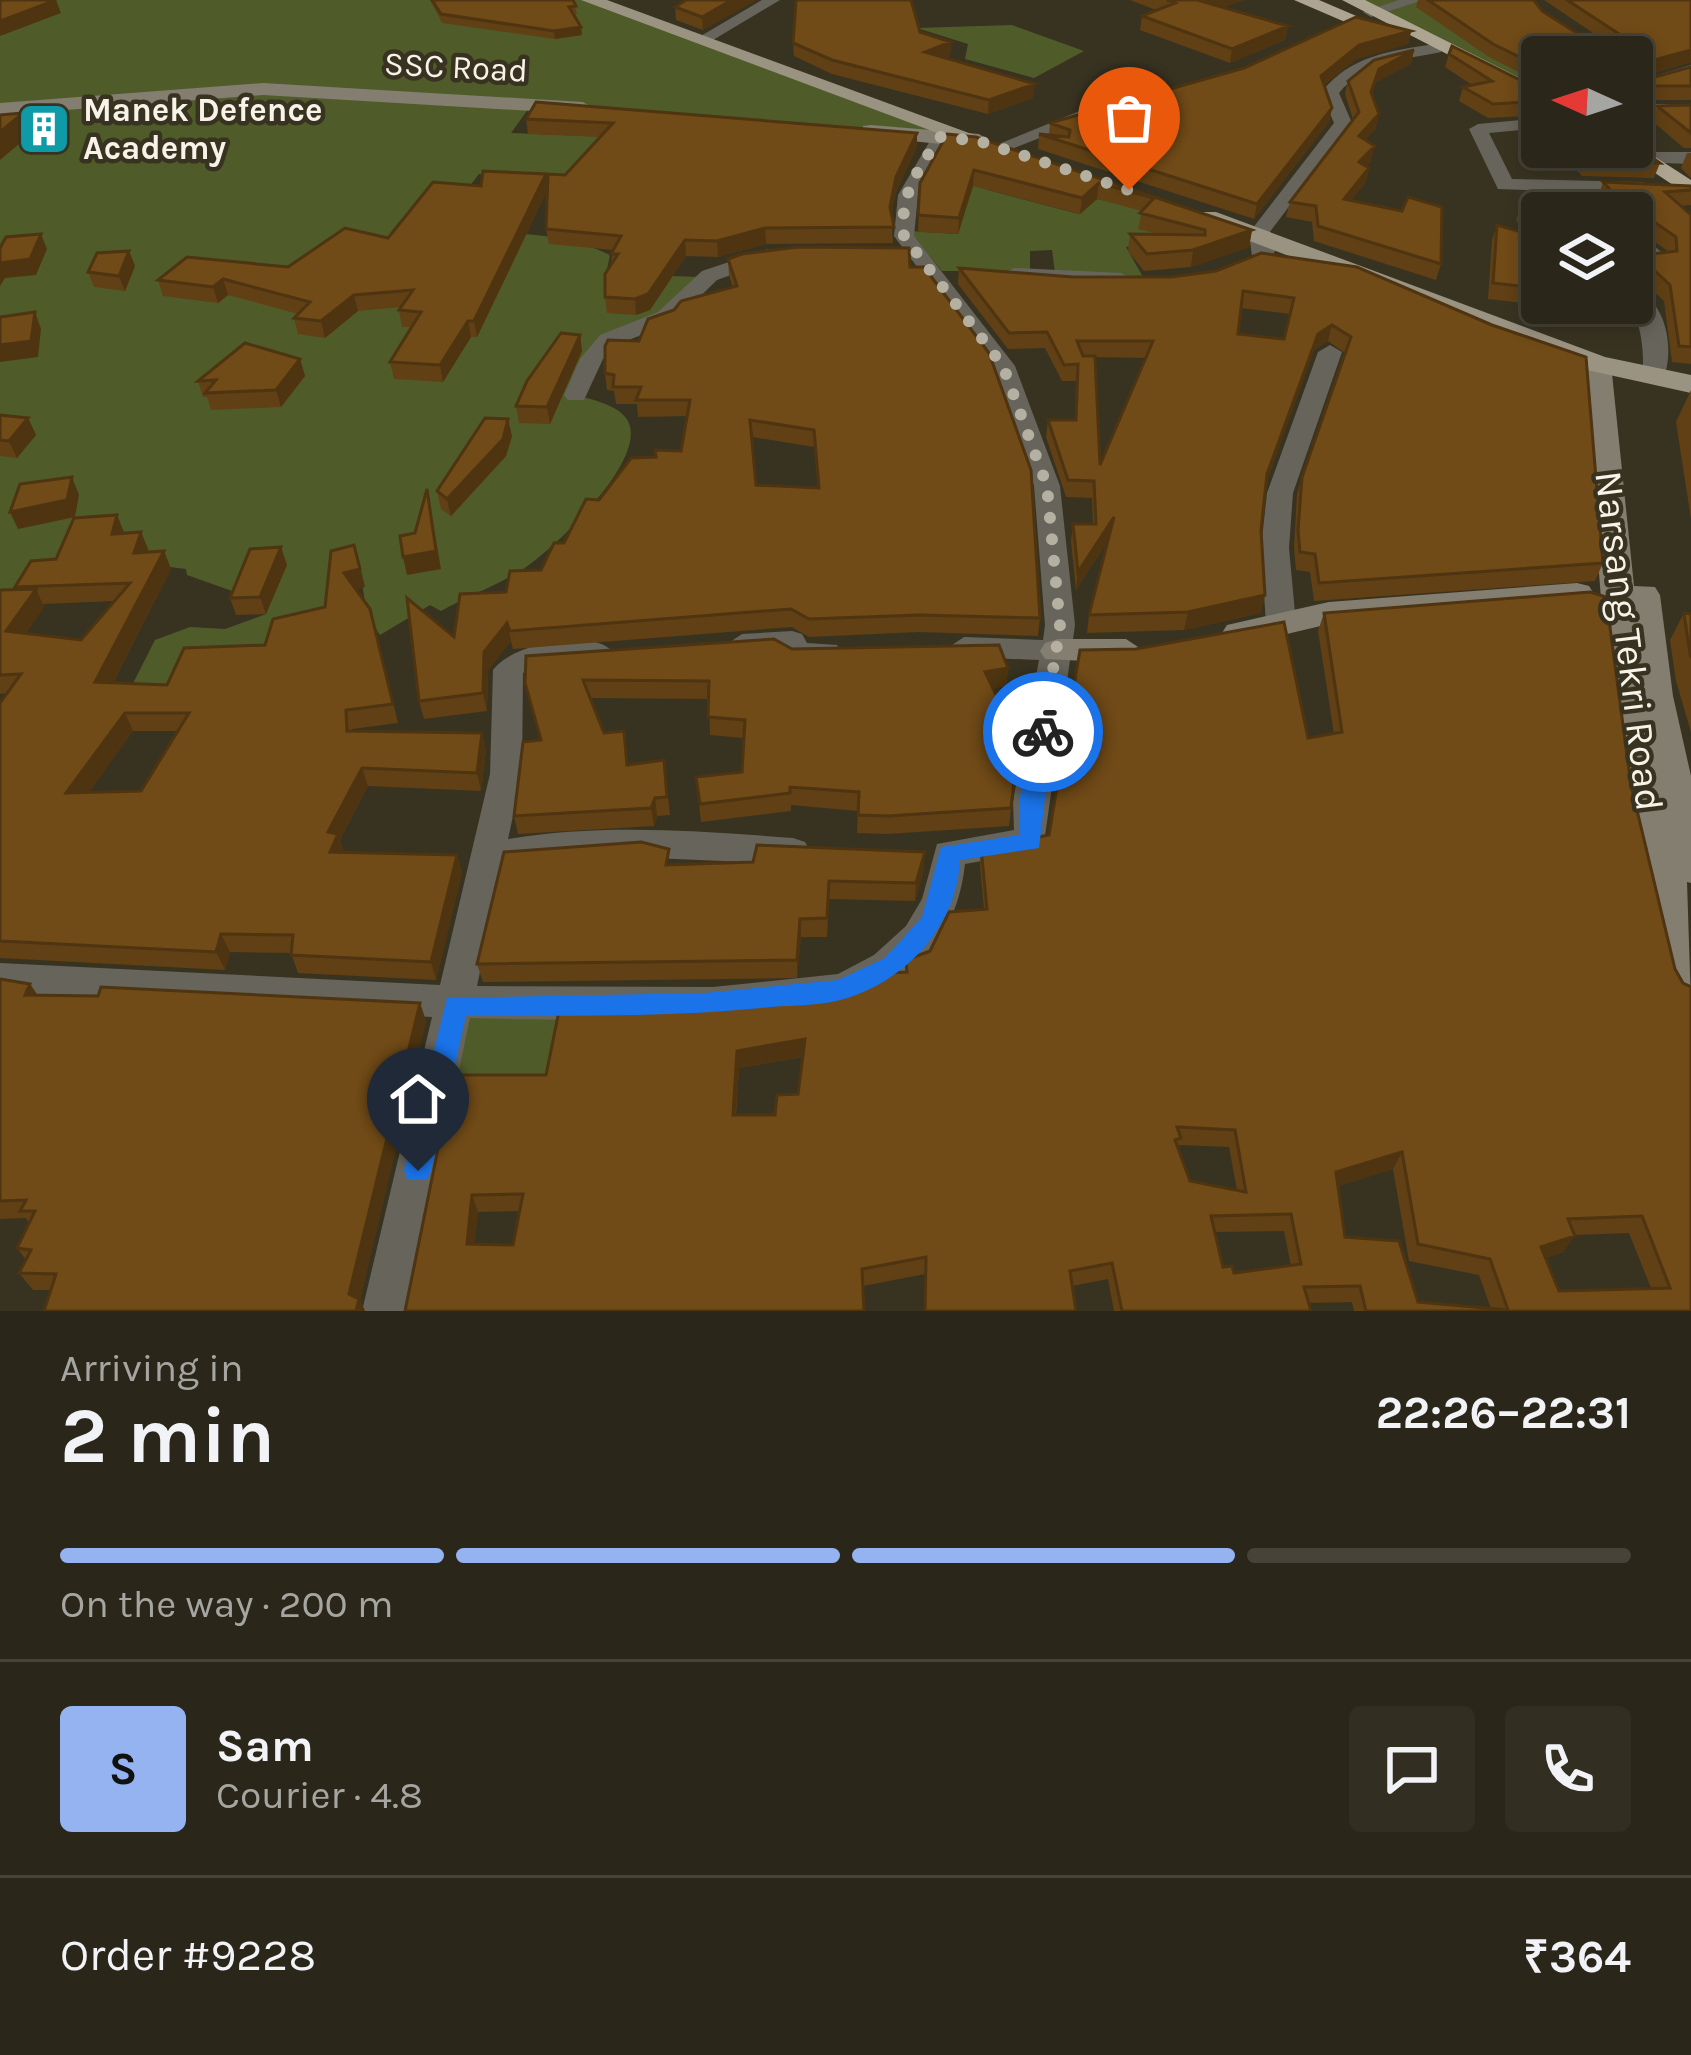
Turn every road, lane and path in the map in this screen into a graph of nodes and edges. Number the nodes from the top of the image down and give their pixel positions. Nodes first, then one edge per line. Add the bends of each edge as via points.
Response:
1 (590, 0) edge
2 (773, 0) edge
3 (1303, 0) edge
4 (1416, 0) edge
5 (1359, 11) edge
6 (1330, 32) edge
7 (702, 40) junction
8 (1435, 49) junction
9 (1473, 62) junction
10 (1691, 70) edge
11 (1654, 79) edge
12 (1521, 86) edge
13 (1653, 106) edge
14 (1112, 107) edge
15 (0, 109) edge
16 (1691, 110) edge
17 (617, 111) edge
18 (1521, 125) edge
19 (849, 130) edge
20 (940, 137) junction
21 (988, 144) junction
22 (1653, 154) edge
23 (1691, 158) edge
24 (1042, 162) edge
25 (1653, 164) edge
26 (1572, 187) junction
27 (1690, 190) edge
28 (1578, 192) edge
29 (1194, 212) edge
30 (1259, 233) junction
31 (794, 252) edge
32 (915, 260) junction
33 (1216, 275) edge
34 (1136, 280) edge
35 (1653, 320) edge
36 (1330, 352) dead end
37 (1597, 364) junction
38 (1654, 376) junction
39 (1691, 384) edge
40 (576, 395) dead end
41 (1632, 608) junction
42 (1281, 624) junction
43 (1208, 640) edge
44 (700, 646) edge
45 (937, 647) edge
46 (1169, 647) edge
47 (630, 650) edge
48 (856, 650) edge
49 (1058, 651) junction
50 (821, 852) edge
51 (949, 853) junction
52 (906, 854) edge
53 (490, 856) junction
54 (1691, 867) edge
55 (0, 979) edge
56 (1691, 986) edge
57 (456, 1005) junction
58 (385, 1311) edge

1 - 7 main road
2 - 7 street
3 - 5 highway
4 - 5 street
5 - 6 street
5 - 8 highway
5 - 9 highway
7 - 21 main road
8 - 9 highway
8 - 30 street via 1344,72 1330,93 1343,123
9 - 12 highway
10 - 11 street
13 - 16 street
14 - 21 street
15 - 17 street, SSC Road via 263,89
18 - 26 street via 1478,129 1505,185
19 - 20 street
20 - 21 street
20 - 32 street via 902,213
21 - 24 main road
22 - 23 street
25 - 27 highway
26 - 27 street
26 - 28 street
29 - 30 main road
30 - 33 street via 1260,260
30 - 37 main road
31 - 40 street via 706,274 666,317 616,330 587,363
32 - 34 street via 979,273
32 - 49 street via 1003,366 1047,486
35 - 38 street
36 - 42 street via 1280,493
37 - 38 main road
37 - 41 street, Narsang Tekri Road
38 - 39 main road
41 - 42 street via 1585,594 1554,595
41 - 54 street, Narsang Tekri Road
41 - 56 street, Narsang Tekri Road via 1646,802
42 - 43 street
44 - 48 street via 792,641 792,653
45 - 49 street
46 - 49 street
47 - 53 street via 538,655 508,670 506,774
49 - 51 street via 1030,802 1031,842
50 - 53 street via 652,838 550,843
51 - 52 street
51 - 57 street via 932,922 893,965 841,990 704,1004
53 - 57 street
55 - 57 street
57 - 58 street

